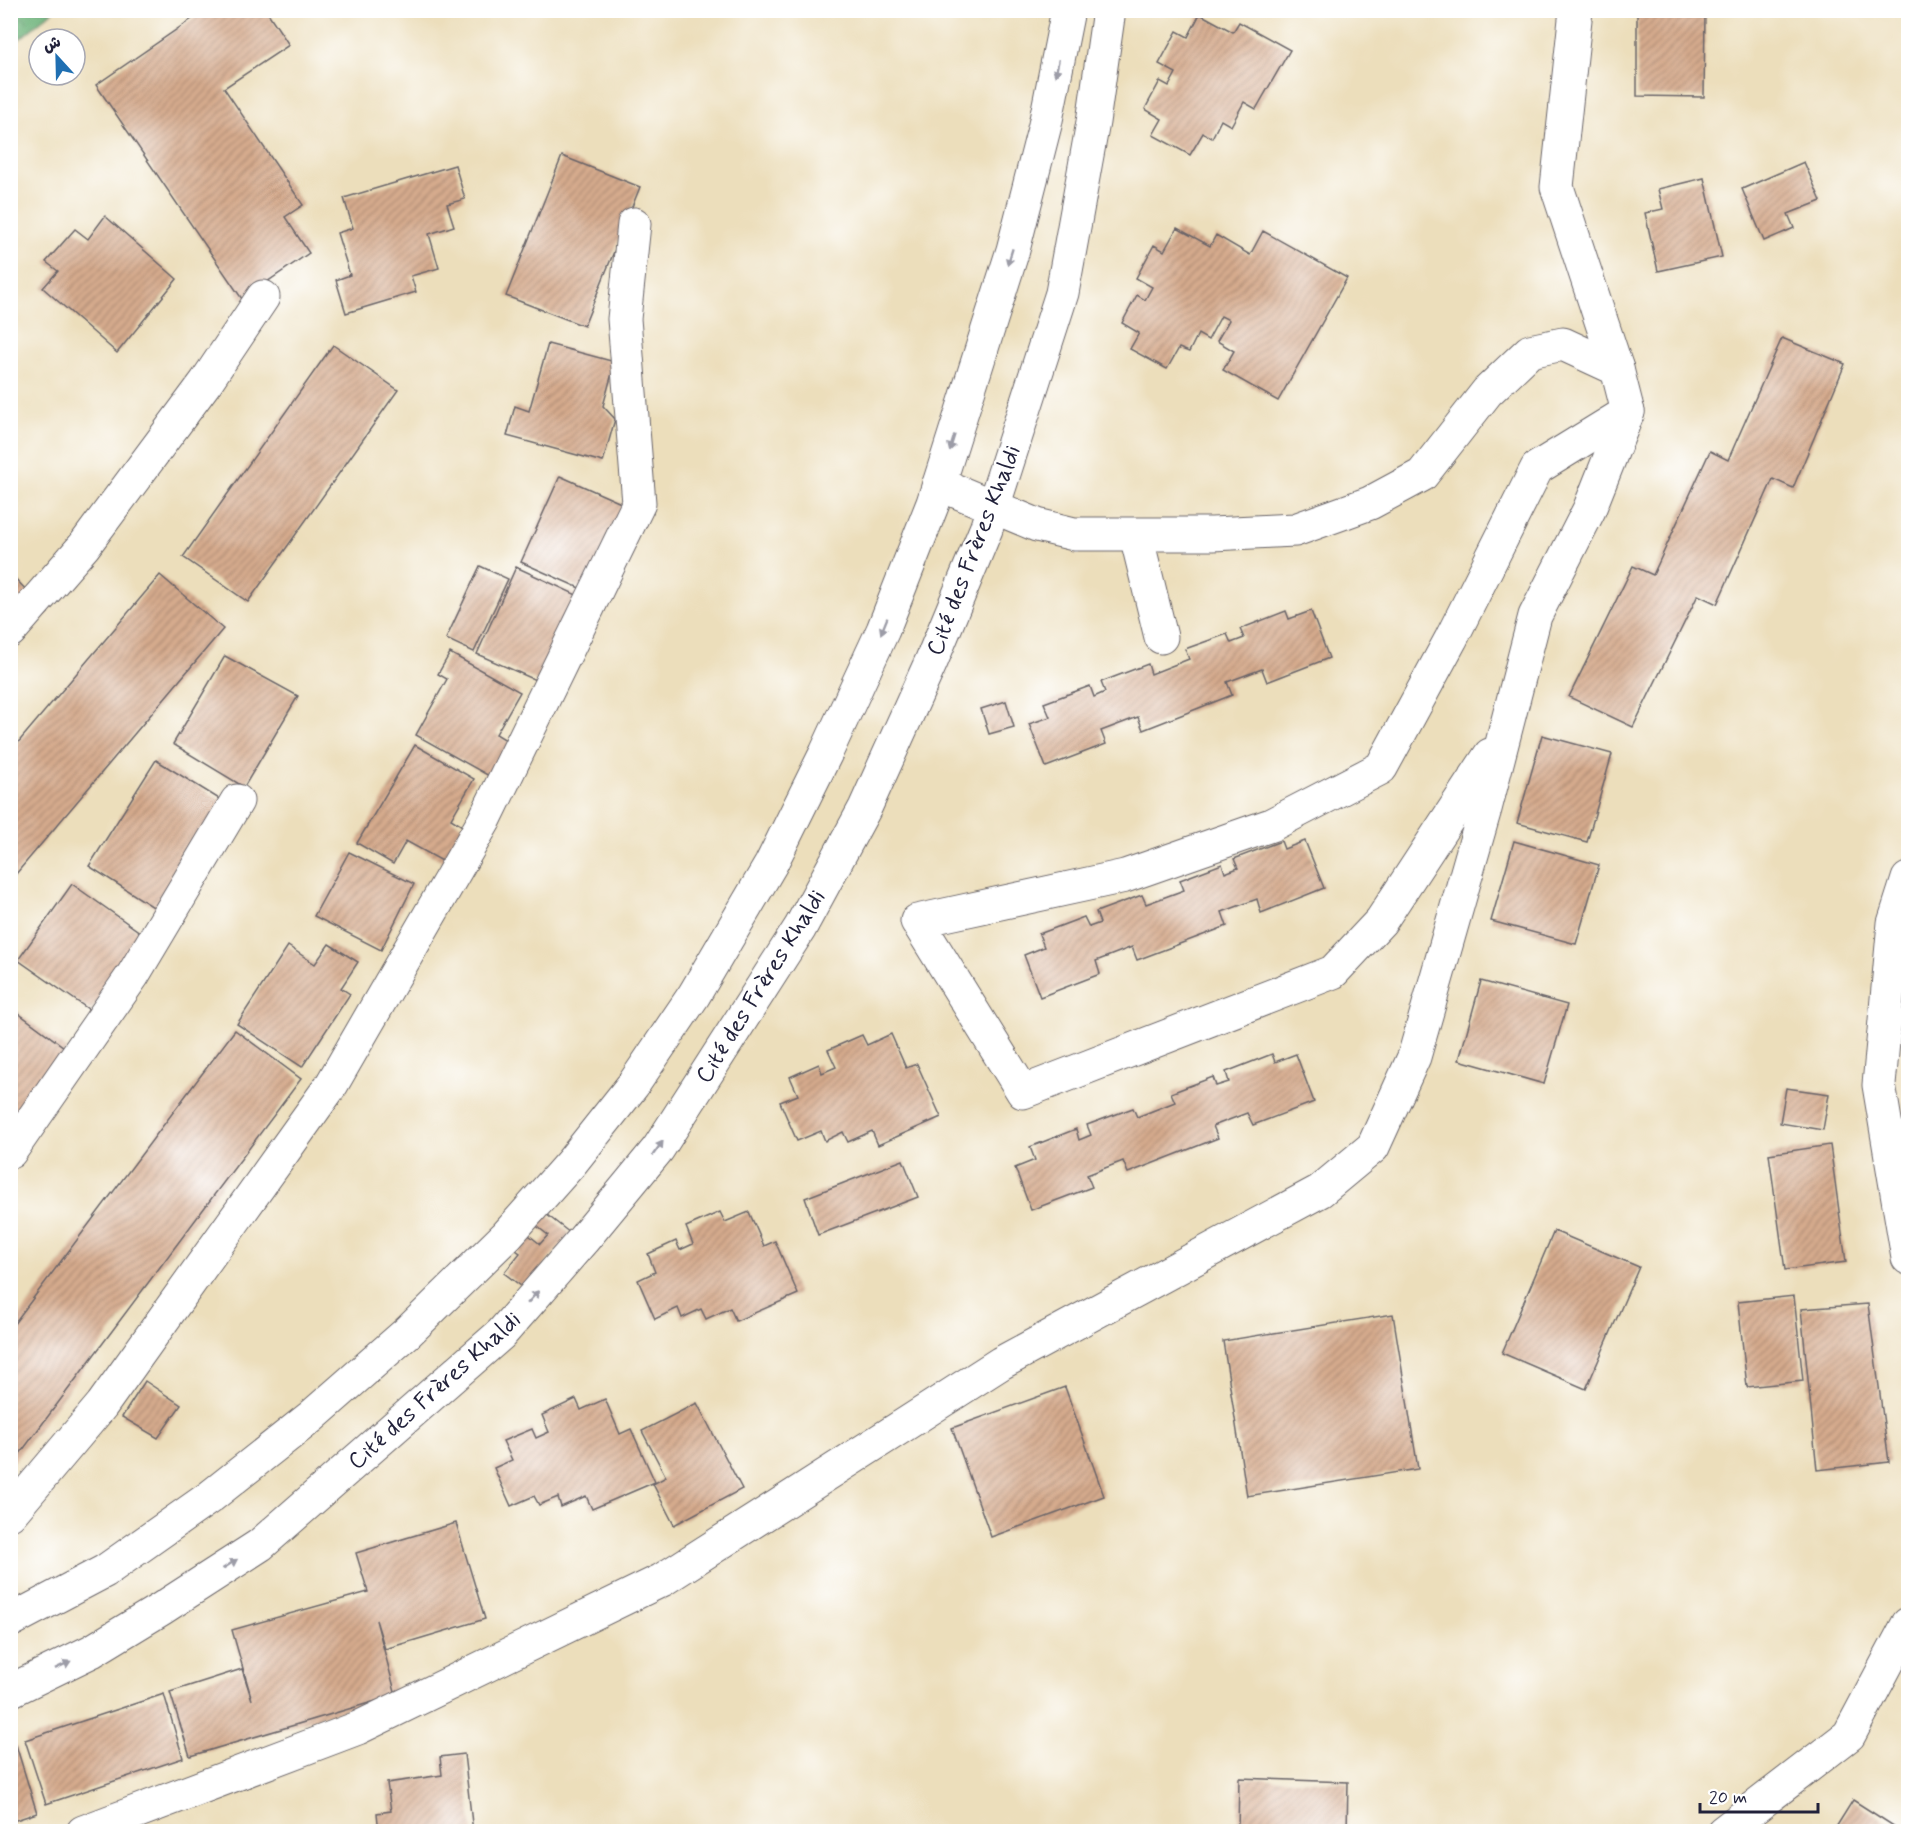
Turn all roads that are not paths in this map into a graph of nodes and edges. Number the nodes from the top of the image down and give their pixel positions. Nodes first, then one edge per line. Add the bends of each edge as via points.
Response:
1 (1068, 10) edge
2 (1109, 10) edge
3 (1576, 10) edge
4 (634, 224) dead end
5 (263, 297) dead end
6 (1617, 369) junction
7 (1628, 412) junction
8 (939, 484) junction
9 (994, 507) junction
10 (1136, 535) junction
11 (10, 631) edge
12 (1161, 637) dead end
13 (1505, 732) junction
14 (237, 801) dead end
15 (1908, 879) edge
16 (1901, 917) edge
17 (10, 1152) edge
18 (1908, 1258) edge
19 (10, 1514) edge
20 (10, 1621) edge
21 (1908, 1624) edge
22 (10, 1691) edge
23 (83, 1832) edge
24 (1723, 1832) edge

1 -> 8 street via 1045,124 1013,250
2 - 9 street, Cité des Frères Khaldi via 1062,294
3 - 6 street via 1557,187
4 - 19 street via 624,319 639,503 484,821 332,1084 102,1405
5 - 11 street via 206,382 84,546
6 - 7 street
6 - 10 street via 1563,344 1530,351 1487,392 1422,475 1370,503 1295,530
7 - 13 street via 1589,510 1535,616
7 - 13 street via 1537,468 1381,768 1272,825 1125,876 917,921 1023,1092 1333,972 1382,921
8 - 9 street
8 -> 20 street via 883,630 771,864 694,994 633,1085 570,1163 507,1235 408,1332 311,1417 210,1497 105,1571
9 - 10 street via 1036,525 1074,534
22 -> 9 street, Cité des Frères Khaldi via 92,1651 260,1545 501,1334 583,1240 658,1149 800,928 869,797 931,662
10 - 12 street
13 - 23 street via 1414,1057 1373,1147 1320,1191 1001,1363 662,1581 358,1728
14 - 17 street via 133,975
15 - 16 street
16 - 18 street via 1879,1085
21 - 24 street via 1849,1735

